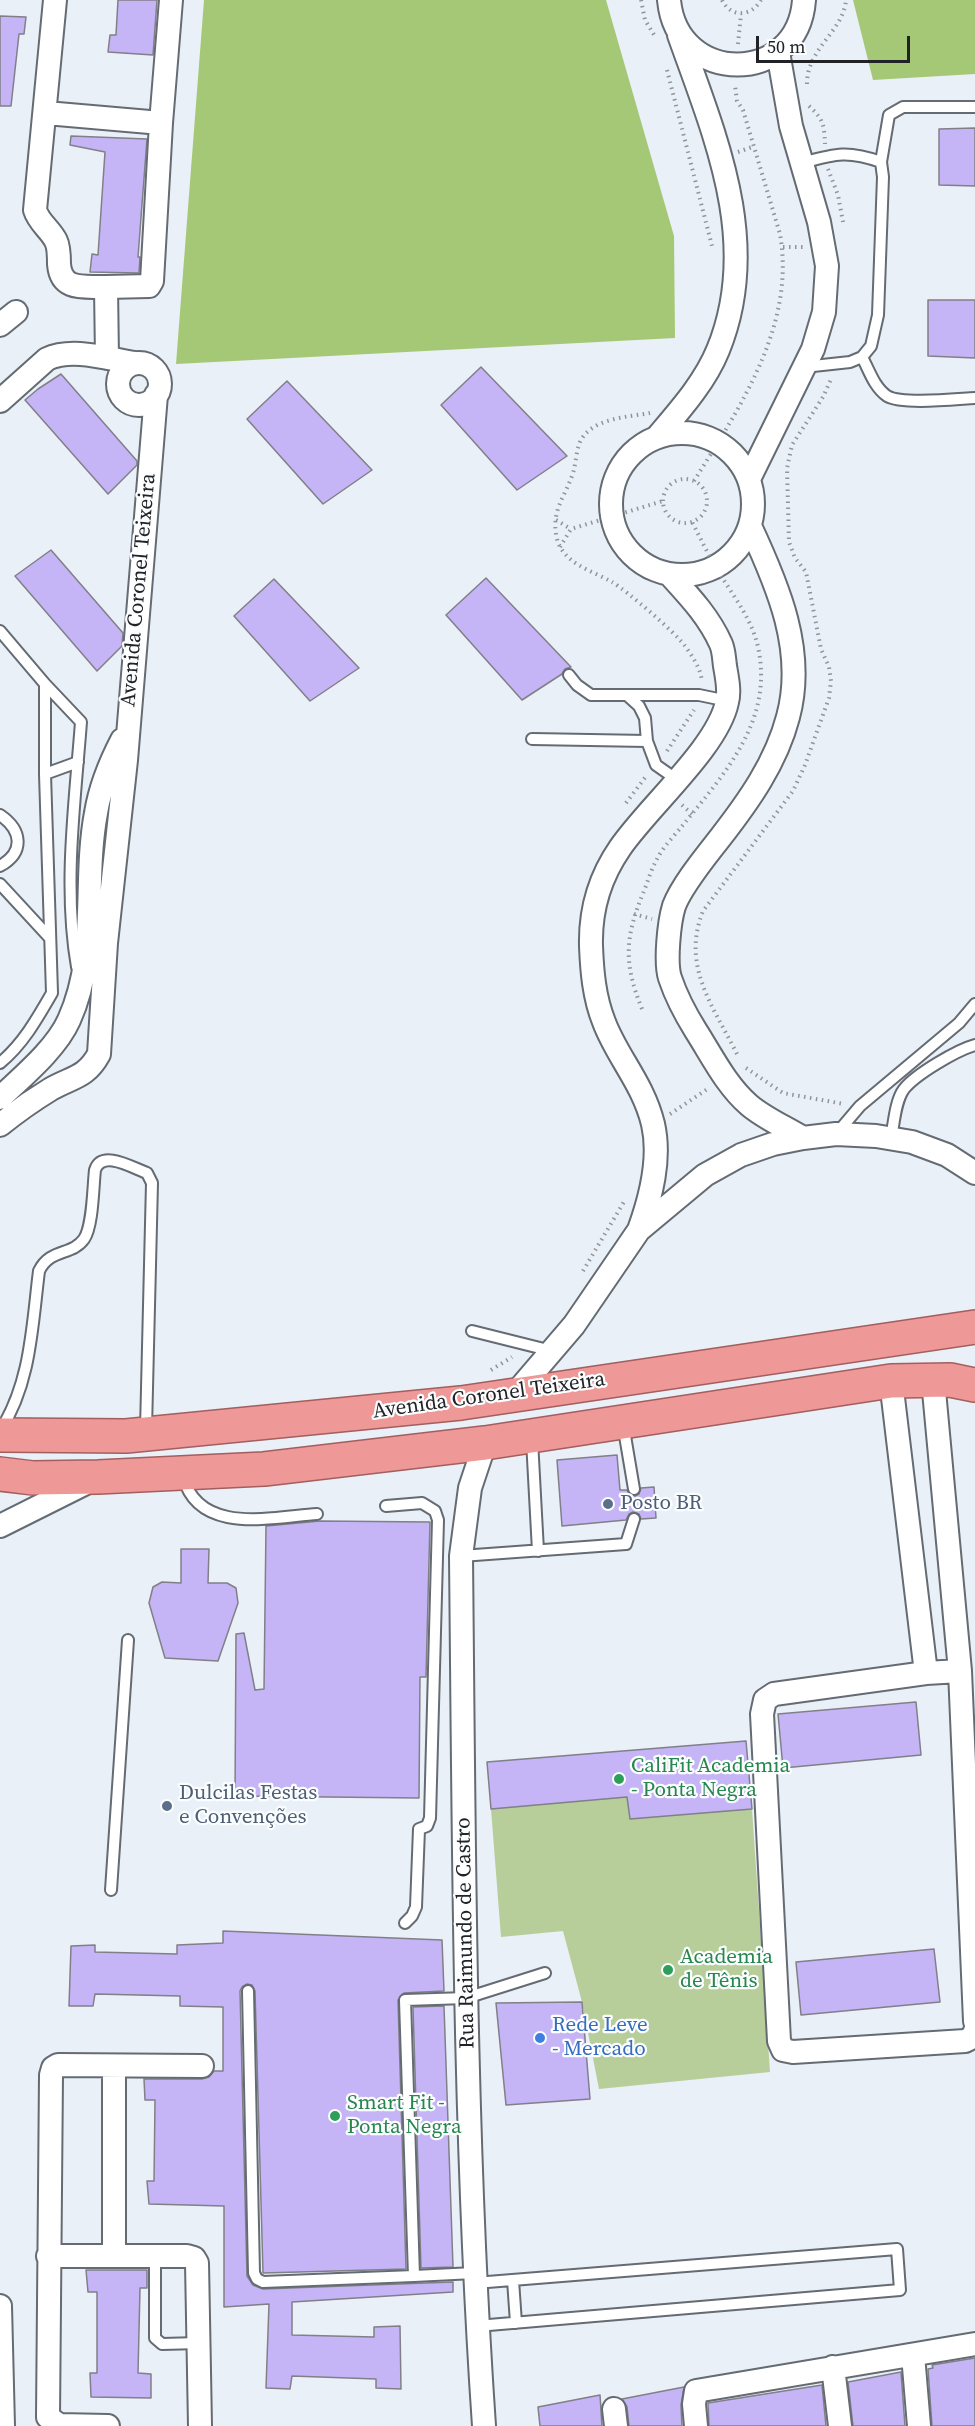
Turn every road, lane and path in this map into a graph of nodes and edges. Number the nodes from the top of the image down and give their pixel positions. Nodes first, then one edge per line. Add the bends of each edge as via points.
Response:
1 (55, 0) edge
2 (171, 0) edge
3 (669, 0) edge
4 (722, 0) edge
5 (760, 0) edge
6 (804, 0) edge
7 (679, 35) junction
8 (778, 52) junction
9 (975, 107) edge
10 (46, 113) junction
11 (161, 123) junction
12 (880, 162) junction
13 (802, 163) junction
14 (106, 287) junction
15 (67, 353) junction
16 (862, 357) junction
17 (107, 358) junction
18 (135, 363) junction
19 (804, 367) junction
20 (122, 393) junction
21 (156, 395) junction
22 (975, 398) edge
23 (0, 401) edge
24 (658, 436) junction
25 (151, 449) junction
26 (749, 479) junction
27 (663, 501) junction
28 (611, 516) junction
29 (556, 520) dead end
30 (750, 526) junction
31 (572, 529) junction
32 (560, 548) dead end
33 (670, 575) junction
34 (0, 631) edge
35 (569, 675) dead end
36 (45, 684) junction
37 (628, 696) junction
38 (728, 701) junction
39 (127, 731) junction
40 (532, 739) dead end
41 (647, 741) junction
42 (78, 762) junction
43 (45, 774) junction
44 (676, 779) junction
45 (0, 815) edge
46 (0, 866) edge
47 (0, 884) edge
48 (49, 937) junction
49 (80, 989) junction
50 (975, 1004) edge
51 (69, 1022) junction
52 (101, 1032) junction
53 (975, 1045) edge
54 (44, 1055) junction
55 (0, 1063) edge
56 (725, 1078) junction
57 (67, 1081) junction
58 (0, 1098) edge
59 (653, 1124) junction
60 (0, 1125) edge
61 (836, 1134) junction
62 (803, 1138) junction
63 (891, 1138) junction
64 (975, 1173) edge
65 (639, 1230) junction
66 (975, 1327) edge
67 (472, 1331) dead end
68 (552, 1351) junction
69 (933, 1380) junction
70 (891, 1381) junction
71 (975, 1385) edge
72 (516, 1394) junction
73 (623, 1421) junction
74 (0, 1433) edge
75 (146, 1435) junction
76 (532, 1435) junction
77 (484, 1443) junction
78 (183, 1473) junction
79 (0, 1474) edge
80 (98, 1477) junction
81 (634, 1489) dead end
82 (386, 1506) dead end
83 (317, 1514) dead end
84 (634, 1519) dead end
85 (0, 1526) edge
86 (538, 1551) junction
87 (461, 1556) junction
88 (128, 1640) dead end
89 (960, 1671) junction
90 (926, 1673) junction
91 (111, 1890) dead end
92 (405, 1923) dead end
93 (545, 1973) dead end
94 (248, 1991) dead end
95 (466, 1998) junction
96 (975, 2021) edge
97 (975, 2031) edge
98 (202, 2066) dead end
99 (114, 2067) junction
100 (48, 2256) junction
101 (114, 2256) junction
102 (155, 2256) junction
103 (414, 2276) junction
104 (474, 2278) junction
105 (513, 2280) junction
106 (0, 2306) edge
107 (516, 2323) junction
108 (477, 2326) junction
109 (200, 2343) junction
110 (975, 2344) edge
111 (912, 2355) junction
112 (833, 2367) junction
113 (3, 2426) edge
114 (108, 2426) edge
115 (200, 2426) edge
116 (483, 2426) edge
117 (696, 2426) edge
118 (840, 2426) edge
119 (919, 2426) edge

1 - 10 street
2 - 11 street
3 - 7 street
4 - 5 path via 732,12 741,14 756,8
6 - 8 street via 794,35
7 - 8 street via 694,51 713,62 735,66 758,62
7 - 24 street via 722,158 735,224 735,295 718,351 689,398
8 - 13 street
9 - 12 lane via 903,107 894,111 889,115
10 - 11 street
10 - 14 street via 35,210 38,220 56,241 60,274 66,282
11 - 14 street via 152,281 149,286
12 - 13 lane via 852,153
12 - 16 lane via 883,177 878,315 871,346
13 - 19 street via 827,266 824,312
14 - 17 street
15 - 17 street, Avenida Coronel Teixeira
15 - 20 street
15 - 23 street via 47,359
16 - 19 lane
16 - 22 lane via 875,383 888,397 921,401
17 - 18 street, Avenida Coronel Teixeira
18 - 20 street via 122,371
18 - 21 street, Avenida Coronel Teixeira via 156,372
19 - 26 street
20 - 21 street via 132,403 145,403
20 - 25 street, Avenida Coronel Teixeira
21 - 25 street, Avenida Coronel Teixeira
24 - 26 street via 680,433 718,442 738,460
24 - 28 street via 624,461 614,480
25 - 39 street, Avenida Coronel Teixeira
26 - 30 street via 754,502
27 - 27 path via 666,490 684,479 703,488 707,508 701,517 682,523 665,511
27 - 28 path
28 - 31 path
28 - 33 street via 620,541 633,557 650,569
29 - 31 path
30 - 33 street via 741,544 716,568 691,575
30 - 56 street via 788,623 795,663 789,716 774,756 747,803 700,864 675,906 669,941 669,976 688,1017
31 - 32 path
33 - 38 street via 704,613 722,646
34 - 36 lane
35 - 37 lane via 591,695
36 - 42 lane via 81,722
36 - 43 lane
37 - 38 lane via 699,695
37 - 41 lane via 645,718
38 - 44 street via 722,719
39 - 49 street via 111,761 96,812 90,917
39 - 52 street, Avenida Coronel Teixeira
40 - 41 lane
41 - 44 lane via 656,765
42 - 43 lane
42 - 49 lane via 71,882 73,946
43 - 48 lane
44 - 59 street via 620,848 597,890 591,928 593,979 604,1022 640,1086
45 - 46 lane via 14,826 17,847 11,860
47 - 48 lane
48 - 55 lane via 52,993 19,1044
49 - 51 street
50 - 61 lane via 860,1106
51 - 52 street
51 - 54 street
52 - 57 street via 99,1054 91,1068
53 - 63 lane via 944,1058 904,1089
54 - 57 street
54 - 58 street
56 - 59 path
56 - 62 street via 749,1105
57 - 60 street via 31,1101
59 - 65 street via 655,1171
61 - 62 street
61 - 63 street
62 - 65 street via 741,1155 705,1175
63 - 64 street via 947,1155
65 - 68 street
66 - 72 highway, Avenida Coronel Teixeira
67 - 68 lane
68 - 72 street
69 - 70 highway, Avenida Coronel Teixeira
69 - 71 highway, Avenida Coronel Teixeira
69 - 89 street
70 - 73 highway, Avenida Coronel Teixeira
70 - 90 street
72 - 75 highway, Avenida Coronel Teixeira
73 - 76 highway, Avenida Coronel Teixeira
73 - 81 lane
74 - 75 highway, Avenida Coronel Teixeira via 71,1437
74 - 75 lane via 12,1413 26,1370 39,1271 51,1256 83,1241 88,1230 95,1170 97,1164 109,1160 147,1173 152,1183
76 - 77 highway, Avenida Coronel Teixeira
76 - 86 lane
77 - 78 highway, Avenida Coronel Teixeira via 264,1469
77 - 87 street, Rua Raimundo de Castro via 471,1488
78 - 80 highway, Avenida Coronel Teixeira
78 - 83 lane via 197,1503 218,1515 236,1520
79 - 80 highway, Avenida Coronel Teixeira
80 - 85 street
82 - 92 lane via 422,1503 435,1510 438,1520 430,1818 427,1826 419,1829 416,1907
84 - 86 lane via 626,1544
86 - 87 lane
87 - 95 street, Rua Raimundo de Castro
88 - 91 lane
89 - 90 street
89 - 96 street
90 - 97 street via 774,1694 765,1701 762,1714 779,2042 783,2050 805,2051 965,2042
93 - 95 lane
94 - 103 lane via 256,2279 263,2282
95 - 103 lane via 405,2000
95 - 104 street, Rua Raimundo de Castro
98 - 99 street
99 - 100 street via 53,2068
99 - 101 street
100 - 101 street
100 - 114 street via 48,2417 59,2425
101 - 102 street
102 - 109 street via 188,2256 197,2263
102 - 109 lane via 154,2338 162,2344
103 - 104 lane
104 - 105 lane
104 - 108 street, Rua Raimundo de Castro
105 - 107 lane
105 - 107 lane via 897,2249 900,2289
106 - 113 street
107 - 108 lane
108 - 116 street, Rua Raimundo de Castro
109 - 115 street
110 - 111 street
111 - 112 street
111 - 119 street
112 - 117 street via 696,2391
112 - 118 street

